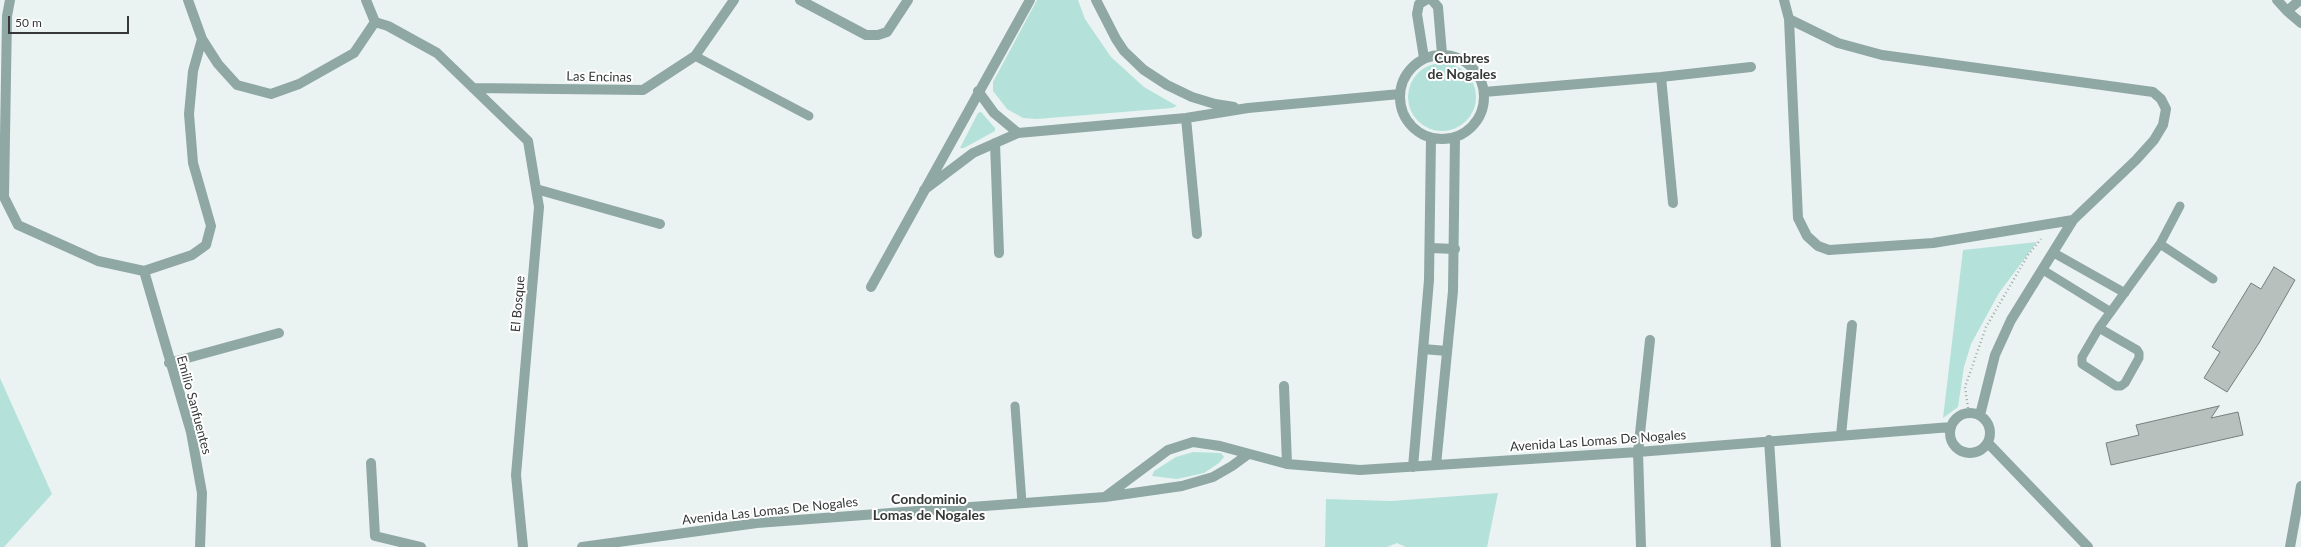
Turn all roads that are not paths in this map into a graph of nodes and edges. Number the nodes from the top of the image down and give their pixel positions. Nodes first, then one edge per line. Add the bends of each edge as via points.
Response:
1 (10, 0) edge
2 (188, 0) edge
3 (366, 0) edge
4 (734, 0) edge
5 (800, 0) edge
6 (908, 0) edge
7 (1030, 0) edge
8 (1096, 0) edge
9 (1426, 0) edge
10 (1432, 0) edge
11 (1784, 0) edge
12 (2277, 0) edge
13 (2300, 0) edge
14 (2287, 11) junction
15 (1789, 19) junction
16 (376, 22) junction
17 (2301, 23) edge
18 (202, 39) junction
19 (1442, 54) junction
20 (695, 56) junction
21 (1424, 58) junction
22 (1750, 67) dead end
23 (1661, 77) junction
24 (473, 88) junction
25 (978, 92) junction
26 (1484, 92) junction
27 (1400, 94) junction
28 (1248, 108) junction
29 (809, 116) dead end
30 (1186, 118) junction
31 (1018, 133) junction
32 (1455, 137) junction
33 (1431, 138) junction
34 (995, 143) junction
35 (536, 189) junction
36 (924, 190) junction
37 (1673, 203) dead end
38 (2180, 206) dead end
39 (2073, 220) junction
40 (660, 224) dead end
41 (1197, 234) dead end
42 (2160, 244) junction
43 (1430, 248) junction
44 (1455, 249) junction
45 (999, 253) dead end
46 (2054, 253) junction
47 (2043, 270) junction
48 (144, 271) junction
49 (2213, 279) dead end
50 (871, 287) dead end
51 (2125, 293) junction
52 (2111, 312) junction
53 (1852, 325) dead end
54 (2099, 328) junction
55 (279, 334) dead end
56 (1650, 340) dead end
57 (1423, 349) junction
58 (1447, 351) junction
59 (169, 363) junction
60 (1284, 386) dead end
61 (1015, 406) dead end
62 (1980, 415) junction
63 (1951, 427) junction
64 (1841, 434) junction
65 (1768, 440) junction
66 (1988, 443) junction
67 (1638, 452) junction
68 (1247, 454) junction
69 (371, 463) dead end
70 (1287, 464) junction
71 (1436, 465) junction
72 (1413, 467) junction
73 (2301, 486) edge
74 (1105, 496) junction
75 (1022, 503) junction
76 (200, 547) edge
77 (421, 547) edge
78 (523, 547) edge
79 (582, 547) edge
80 (1641, 547) edge
81 (1776, 547) edge
82 (2088, 547) edge
83 (2290, 547) edge

1 - 48 street via 7,16 4,197 18,225 98,261
2 - 18 street
3 - 16 street
4 - 20 street, Las Encinas
5 - 6 street via 866,35 878,36 887,32
7 - 25 street
8 - 28 street via 1124,51 1144,70 1192,97 1215,104
9 - 21 street via 1419,4 1417,14
10 - 19 street via 1438,7
11 - 15 street
12 - 14 street
13 - 14 street
14 - 17 street
15 - 39 street via 1798,218 1807,236 1818,246 1829,250 1934,243
15 - 39 street via 1838,43 1882,55 2152,92 2161,99 2166,109 2163,125 2154,140
16 - 18 street via 354,53 299,84 271,94 237,84 218,64
16 - 24 street, El Bosque via 437,53
18 - 48 street via 193,71 189,114 194,163 211,226 206,246 192,255
19 - 21 street
19 - 26 street via 1457,57 1470,65 1480,77
20 - 24 street, Las Encinas via 643,90
20 - 29 lane
21 - 27 street via 1407,73
22 - 23 street
23 - 26 street
23 - 37 street
24 - 35 street, El Bosque via 528,141
25 - 31 street via 994,112
25 - 36 street
26 - 32 street via 1480,116 1470,129
27 - 28 street
27 - 33 street via 1402,110 1411,125
28 - 30 street
30 - 31 street
30 - 41 street
31 - 34 street
32 - 33 street
32 - 44 street
33 - 43 street
34 - 36 street via 973,153
34 - 45 street
35 - 40 street
35 - 78 street, El Bosque via 539,207 516,475
36 - 50 street
38 - 42 lane
39 - 46 street
42 - 49 lane
42 - 51 lane
43 - 44 street
43 - 57 street
44 - 58 street
46 - 47 street
46 - 51 lane
47 - 52 lane
47 - 62 street via 2011,320 1999,345
48 - 59 street, Emilio Sanfuentes
51 - 52 lane
52 - 54 lane
53 - 64 street
54 - 54 lane via 2137,350 2139,354 2125,384 2121,386 2116,386 2082,364 2082,357
55 - 59 street
56 - 67 street
57 - 58 street
57 - 72 street
58 - 71 street
59 - 76 street, Emilio Sanfuentes via 191,432 202,493
60 - 70 street
61 - 75 lane
62 - 63 street via 1968,413 1955,420
62 - 66 street via 1991,430
63 - 64 street, Avenida Las Lomas De Nogales
63 - 66 street via 1952,442 1962,452 1977,452
64 - 65 street, Avenida Las Lomas De Nogales
65 - 67 street, Avenida Las Lomas De Nogales
65 - 81 street
66 - 82 street
67 - 71 street, Avenida Las Lomas De Nogales
67 - 80 street
68 - 70 street, Avenida Las Lomas De Nogales
68 - 74 street, Avenida Las Lomas De Nogales via 1213,477 1182,486
68 - 74 street, Avenida Las Lomas De Nogales via 1193,442 1168,450
69 - 77 street via 375,536
70 - 72 street, Avenida Las Lomas De Nogales via 1345,470
71 - 72 street, Avenida Las Lomas De Nogales
73 - 83 street
74 - 75 street, Avenida Las Lomas De Nogales
75 - 79 street, Avenida Las Lomas De Nogales via 757,523

